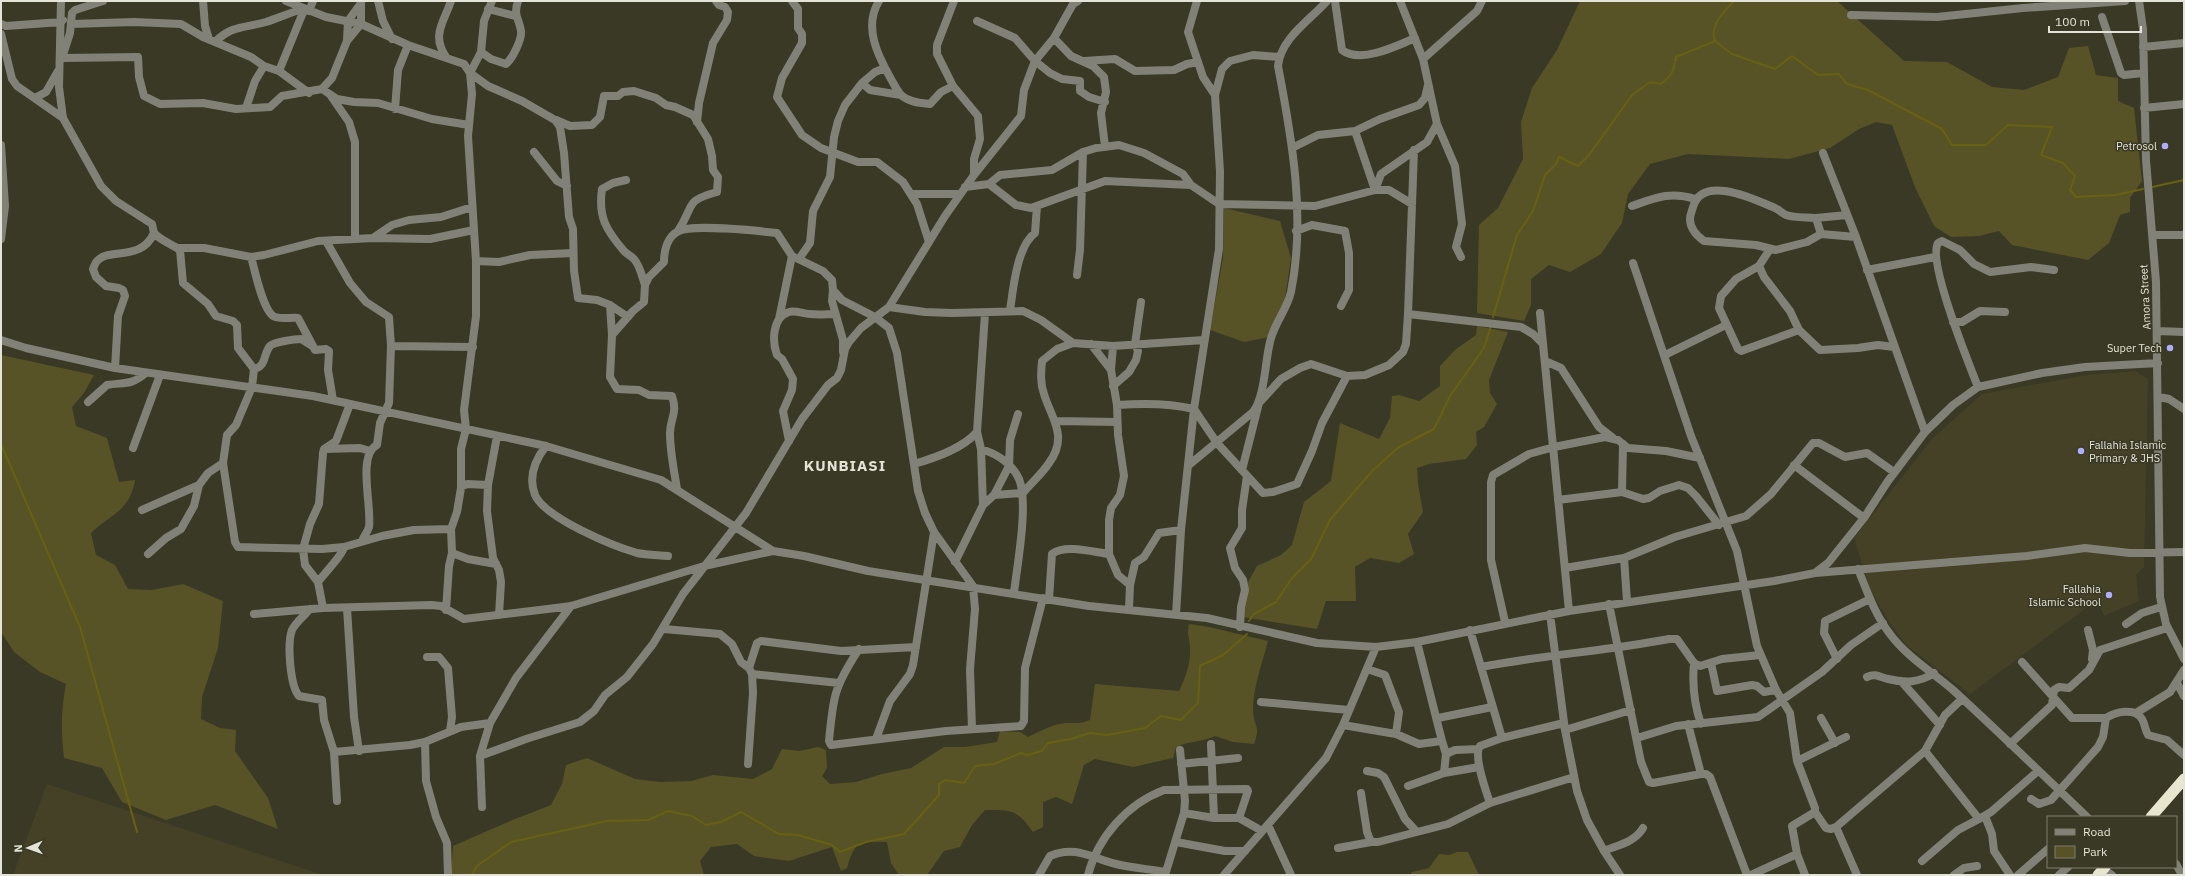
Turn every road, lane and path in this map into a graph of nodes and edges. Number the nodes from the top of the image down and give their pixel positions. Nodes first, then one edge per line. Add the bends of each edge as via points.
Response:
1 (103, 1) edge
2 (204, 1) edge
3 (286, 1) edge
4 (313, 1) edge
5 (378, 1) edge
6 (451, 1) edge
7 (518, 1) edge
8 (716, 1) edge
9 (792, 1) edge
10 (879, 1) edge
11 (954, 1) edge
12 (1078, 1) edge
13 (1197, 1) edge
14 (1327, 1) edge
15 (1335, 1) edge
16 (1400, 1) edge
17 (1482, 1) edge
18 (2125, 1) edge
19 (2139, 1) edge
20 (61, 2) edge
21 (361, 2) edge
22 (2087, 3) edge
23 (490, 5) edge
24 (75, 10) junction
25 (305, 10) junction
26 (1851, 15) dead end
27 (515, 16) junction
28 (2102, 17) dead end
29 (348, 21) junction
30 (978, 21) dead end
31 (61, 22) junction
32 (1, 24) edge
33 (71, 24) junction
34 (361, 24) junction
35 (1, 34) edge
36 (392, 38) junction
37 (1054, 38) junction
38 (1415, 38) junction
39 (212, 40) junction
40 (347, 41) junction
41 (2184, 42) edge
42 (408, 45) junction
43 (2143, 47) junction
44 (481, 52) junction
45 (446, 57) junction
46 (1279, 57) junction
47 (62, 58) junction
48 (1423, 59) junction
49 (1035, 61) junction
50 (1084, 61) junction
51 (1198, 62) junction
52 (264, 66) junction
53 (59, 68) junction
54 (885, 68) junction
55 (279, 71) junction
56 (2143, 73) junction
57 (470, 74) junction
58 (1429, 82) junction
59 (862, 83) junction
60 (953, 86) junction
61 (322, 89) junction
62 (309, 93) junction
63 (901, 95) junction
64 (1215, 95) junction
65 (331, 96) junction
66 (35, 98) junction
67 (1105, 102) junction
68 (2184, 104) edge
69 (246, 108) junction
70 (395, 108) junction
71 (2144, 108) junction
72 (63, 118) junction
73 (555, 120) junction
74 (697, 123) junction
75 (1437, 124) junction
76 (469, 125) junction
77 (1355, 131) junction
78 (1, 145) edge
79 (1105, 147) junction
80 (1292, 148) junction
81 (1414, 150) junction
82 (534, 152) dead end
83 (832, 152) junction
84 (1083, 152) junction
85 (1823, 153) dead end
86 (974, 175) junction
87 (626, 180) dead end
88 (989, 184) junction
89 (1190, 185) junction
90 (567, 186) junction
91 (1080, 189) junction
92 (1376, 190) junction
93 (963, 191) junction
94 (912, 194) junction
95 (1695, 198) junction
96 (1219, 204) junction
97 (1412, 204) junction
98 (1037, 206) junction
99 (1632, 206) dead end
100 (472, 207) junction
101 (1297, 207) junction
102 (1847, 215) junction
103 (1816, 218) junction
104 (474, 230) junction
105 (678, 231) junction
106 (1296, 231) junction
107 (154, 233) junction
108 (1821, 234) junction
109 (2153, 235) junction
110 (2184, 235) edge
111 (1856, 237) junction
112 (355, 238) junction
113 (373, 238) junction
114 (1, 239) edge
115 (326, 240) junction
116 (929, 242) junction
117 (177, 248) junction
118 (1770, 249) junction
119 (574, 253) junction
120 (251, 256) junction
121 (1461, 257) dead end
122 (1935, 257) junction
123 (795, 258) junction
124 (476, 261) junction
125 (1633, 263) dead end
126 (1759, 266) junction
127 (1867, 270) junction
128 (2054, 270) dead end
129 (1077, 275) dead end
130 (645, 285) junction
131 (833, 290) junction
132 (842, 300) junction
133 (1140, 302) dead end
134 (610, 305) junction
135 (1341, 306) dead end
136 (889, 307) junction
137 (1010, 311) junction
138 (835, 312) junction
139 (2005, 312) dead end
140 (985, 313) junction
141 (1540, 313) dead end
142 (1408, 314) junction
143 (628, 317) junction
144 (875, 317) junction
145 (779, 320) junction
146 (1954, 322) junction
147 (1726, 325) junction
148 (1799, 330) junction
149 (2157, 331) junction
150 (2184, 332) edge
151 (612, 335) junction
152 (1, 340) edge
153 (1204, 340) junction
154 (1073, 343) junction
155 (1091, 344) junction
156 (1135, 344) junction
157 (1543, 344) junction
158 (391, 346) junction
159 (1114, 346) junction
160 (473, 347) junction
161 (1894, 347) junction
162 (313, 348) junction
163 (844, 355) junction
164 (1665, 355) junction
165 (1545, 362) junction
166 (2158, 363) junction
167 (115, 368) junction
168 (254, 369) junction
169 (1111, 370) junction
170 (146, 373) junction
171 (160, 375) junction
172 (1347, 376) junction
173 (1113, 386) junction
174 (252, 387) junction
175 (1978, 387) junction
176 (2159, 398) junction
177 (333, 400) junction
178 (88, 402) dead end
179 (1259, 403) junction
180 (350, 404) junction
181 (1117, 406) junction
182 (1194, 409) junction
183 (2184, 409) edge
184 (384, 411) junction
185 (1018, 414) dead end
186 (1056, 421) junction
187 (1117, 422) junction
188 (466, 429) junction
189 (977, 432) junction
190 (1925, 432) junction
191 (498, 436) junction
192 (1614, 438) junction
193 (789, 441) junction
194 (1217, 442) junction
195 (1623, 444) junction
196 (546, 446) junction
197 (1554, 447) junction
198 (133, 448) dead end
199 (981, 449) junction
200 (324, 450) junction
201 (370, 451) junction
202 (1700, 458) junction
203 (223, 463) junction
204 (914, 464) junction
205 (1189, 465) junction
206 (1794, 465) junction
207 (1009, 466) junction
208 (1894, 472) junction
209 (1245, 473) junction
210 (199, 485) junction
211 (488, 485) junction
212 (461, 487) junction
213 (677, 489) junction
214 (1622, 492) junction
215 (1023, 493) junction
216 (994, 495) junction
217 (1558, 500) junction
218 (983, 505) junction
219 (142, 510) dead end
220 (1864, 518) junction
221 (1722, 524) junction
222 (735, 528) junction
223 (451, 529) junction
224 (1181, 530) junction
225 (934, 532) junction
226 (362, 541) junction
227 (344, 547) junction
228 (303, 549) junction
229 (773, 551) junction
230 (2158, 552) junction
231 (2184, 552) edge
232 (148, 554) dead end
233 (452, 554) junction
234 (1109, 554) junction
235 (668, 556) dead end
236 (1624, 558) junction
237 (956, 562) junction
238 (496, 564) junction
239 (704, 566) junction
240 (1565, 568) junction
241 (1858, 569) junction
242 (1815, 573) junction
243 (927, 579) junction
244 (318, 582) junction
245 (1130, 585) junction
246 (1745, 585) junction
247 (973, 586) junction
248 (1014, 593) junction
249 (1046, 599) junction
250 (1870, 599) junction
251 (1628, 602) junction
252 (1609, 604) junction
253 (571, 606) junction
254 (2161, 607) junction
255 (323, 608) junction
256 (347, 608) junction
257 (310, 609) junction
258 (446, 610) junction
259 (1129, 610) junction
260 (1569, 611) junction
261 (254, 614) dead end
262 (1550, 614) junction
263 (499, 615) junction
264 (1176, 615) junction
265 (1505, 622) junction
266 (1883, 623) junction
267 (2126, 624) dead end
268 (1240, 627) junction
269 (2167, 628) junction
270 (664, 629) junction
271 (1470, 630) junction
272 (2088, 630) dead end
273 (1417, 642) junction
274 (916, 647) junction
275 (1376, 647) junction
276 (1617, 649) junction
277 (860, 650) junction
278 (1555, 654) junction
279 (1760, 655) junction
280 (427, 657) dead end
281 (1838, 659) junction
282 (2184, 659) edge
283 (2022, 662) dead end
284 (2092, 662) junction
285 (1694, 663) junction
286 (1711, 663) junction
287 (1481, 666) junction
288 (1367, 669) junction
289 (2184, 670) edge
290 (751, 671) junction
291 (1934, 673) junction
292 (1867, 677) dead end
293 (1901, 681) junction
294 (2177, 682) junction
295 (838, 683) junction
296 (1776, 690) junction
297 (2184, 696) edge
298 (1962, 698) junction
299 (2053, 699) junction
300 (1782, 700) junction
301 (1261, 702) dead end
302 (1492, 707) junction
303 (1349, 710) junction
304 (1631, 710) junction
305 (2136, 713) junction
306 (1438, 718) junction
307 (1821, 718) dead end
308 (2106, 718) junction
309 (490, 723) junction
310 (1688, 724) junction
311 (1701, 724) junction
312 (1343, 725) junction
313 (1940, 725) junction
314 (1565, 726) junction
315 (972, 729) junction
316 (450, 731) junction
317 (1396, 734) junction
318 (1846, 737) dead end
319 (1502, 738) junction
320 (1637, 738) junction
321 (876, 740) junction
322 (1442, 741) junction
323 (425, 742) junction
324 (1834, 743) junction
325 (1211, 744) dead end
326 (2010, 744) junction
327 (1478, 749) junction
328 (1180, 750) dead end
329 (359, 751) junction
330 (1925, 751) junction
331 (334, 752) junction
332 (1446, 754) junction
333 (2184, 755) edge
334 (480, 756) junction
335 (1238, 758) dead end
336 (1211, 760) junction
337 (1797, 761) junction
338 (748, 764) dead end
339 (1181, 764) junction
340 (1479, 767) junction
341 (1367, 771) dead end
342 (2038, 771) junction
343 (1444, 773) junction
344 (1701, 774) junction
345 (1574, 777) junction
346 (2184, 779) edge
347 (1408, 786) dead end
348 (1212, 788) junction
349 (1183, 790) junction
350 (2059, 790) junction
351 (1361, 793) dead end
352 (2032, 799) dead end
353 (337, 801) dead end
354 (1490, 803) junction
355 (482, 807) dead end
356 (1815, 812) junction
357 (1184, 813) junction
358 (2085, 816) edge
359 (2152, 816) edge
360 (1982, 817) junction
361 (1214, 818) junction
362 (1239, 818) junction
363 (1836, 827) junction
364 (1265, 828) junction
365 (1643, 828) dead end
366 (1416, 831) junction
367 (1176, 842) junction
368 (1371, 842) junction
369 (1338, 848) dead end
370 (1245, 850) junction
371 (2047, 850) edge
372 (1604, 851) junction
373 (1797, 854) junction
374 (1093, 856) junction
375 (1922, 862) dead end
376 (1977, 866) dead end
377 (2177, 866) edge
378 (2067, 868) edge
379 (1165, 873) edge
380 (448, 875) edge
381 (1039, 875) edge
382 (1088, 875) edge
383 (1224, 875) edge
384 (1291, 875) edge
385 (1620, 875) edge
386 (1747, 875) edge
387 (1752, 875) edge
388 (1804, 875) edge
389 (1857, 875) edge
390 (1954, 875) edge
391 (2010, 875) edge
392 (2018, 875) edge
393 (2059, 875) edge
394 (2182, 875) edge

1 - 24 street
2 - 39 street via 205,26
3 - 25 street
4 - 25 street
5 - 36 street via 383,21
6 - 45 street via 438,37 440,48
7 - 27 street
8 - 74 street via 719,5 725,6 728,12 727,20 713,43
9 - 83 street via 798,9 798,28 802,34 802,43 782,78 777,97 802,135
10 - 54 street via 873,14 872,28 874,41
11 - 60 street via 937,45 937,54
12 - 37 street via 1073,4
13 - 51 street via 1188,32
14 - 46 street via 1287,42
15 - 38 street via 1342,50 1346,53 1383,52
16 - 38 street
17 - 48 street via 1477,11
18 - 22 street
19 - 43 street, Amora Street
20 - 24 street
20 - 31 street
21 - 29 street
21 - 34 street
22 - 26 street via 1937,17
23 - 27 street
23 - 44 street
24 - 31 street
24 - 33 street
25 - 29 street
25 - 39 street via 267,22 233,28
25 - 55 street
27 - 44 street via 522,35 513,58 506,64
28 - 56 street via 2121,73
29 - 34 street
29 - 40 street
30 - 49 street via 1015,38
31 - 32 street via 6,26
31 - 53 street
33 - 39 street via 181,24
33 - 47 street
34 - 36 street
34 - 40 street
35 - 66 street via 12,79 17,86
36 - 42 street
37 - 49 street
37 - 50 street via 1071,56
38 - 48 street
39 - 52 street via 241,52
40 - 61 street via 332,78
41 - 43 street
42 - 45 street
42 - 70 street via 398,70
43 - 56 street, Amora Street
44 - 57 street
45 - 57 street via 464,64
46 - 64 street via 1253,55 1230,60 1222,69
46 - 80 street via 1278,66
47 - 53 street
47 - 69 street via 138,57 139,77 144,96 156,103 203,103 236,109
48 - 58 street
49 - 67 street via 1062,79 1080,81 1080,91
49 - 86 street via 1024,90 1021,116
50 - 51 street via 1115,59 1135,71 1174,70
50 - 67 street via 1104,77
51 - 64 street via 1203,77
52 - 55 street
52 - 69 street via 255,81
53 - 66 street via 46,92
53 - 72 street
54 - 59 street via 875,72
54 - 63 street
55 - 62 street
56 - 71 street, Amora Street
57 - 73 street via 499,92
57 - 76 street via 472,94
58 - 75 street
58 - 77 street via 1425,98 1419,105
59 - 63 street via 870,90
59 - 83 street via 845,105 838,121
60 - 63 street via 941,92 930,104 910,100
60 - 86 street via 978,116 980,139 974,159
61 - 62 street
61 - 65 street
62 - 69 street via 282,96 270,107
64 - 96 street via 1220,171
65 - 70 street
65 - 112 street via 349,122 355,142
66 - 72 street
67 - 79 street via 1101,113
68 - 71 street
70 - 76 street via 432,119
71 - 109 street, Amora Street
72 - 107 street via 101,186 116,201 152,224
73 - 74 street via 570,126 592,125 600,117 604,96 618,96 623,92 634,91 693,115
73 - 90 street via 560,127
74 - 105 street via 708,139 713,170 718,177 717,192 698,197 690,203 688,215
75 - 81 street via 1427,142
75 - 121 street via 1455,166 1462,224 1456,247
76 - 100 street
77 - 80 street via 1318,135
77 - 92 street
78 - 114 street via 5,206
79 - 84 street
79 - 89 street via 1119,145 1144,153 1183,174
80 - 101 street
81 - 92 street via 1381,174
81 - 97 street
82 - 90 street via 557,180
83 - 94 street via 858,162 882,164 903,182
83 - 123 street via 830,178 813,211 810,243
84 - 88 street via 1052,170 1000,175
84 - 91 street
85 - 102 street
86 - 93 street
87 - 130 street via 602,189 602,217 625,252 634,259
88 - 93 street
88 - 98 street via 1016,205 1031,208
89 - 91 street via 1105,181
89 - 96 street
90 - 119 street
91 - 98 street
91 - 129 street via 1080,250
92 - 97 street via 1390,190
92 - 101 street via 1316,206
93 - 94 street
93 - 116 street
94 - 116 street
95 - 99 street via 1680,194 1662,196
95 - 103 street via 1713,190 1735,192 1785,214
95 - 118 street via 1690,223 1697,236 1704,241 1756,245
96 - 101 street
96 - 153 street via 1219,249
97 - 142 street
98 - 137 street via 1035,233 1029,238 1024,249
100 - 104 street
100 - 113 street via 441,217 409,220 392,225
101 - 106 street
102 - 103 street
102 - 111 street
103 - 108 street
104 - 113 street via 430,239
104 - 124 street
105 - 123 street via 707,228 777,233
105 - 130 street via 664,247 664,262 649,277
106 - 135 street via 1312,225 1345,231 1349,290
106 - 179 street via 1295,263 1290,293 1284,313 1276,324 1270,342
107 - 117 street
107 - 167 street via 148,244 139,249 97,260 92,270 106,286 123,290 125,296 118,316
108 - 111 street
108 - 118 street via 1791,248
109 - 110 street
109 - 149 street, Amora Street
111 - 127 street
112 - 113 street
112 - 115 street
115 - 120 street
115 - 158 street via 350,283 366,302 389,317
116 - 136 street
117 - 120 street via 211,249
117 - 168 street via 182,254 183,283 208,304 216,316 233,321 237,325 238,348
118 - 126 street
119 - 124 street via 530,255 500,262
119 - 134 street via 578,298 597,300
120 - 162 street via 272,315 298,318
122 - 127 street
122 - 128 street via 1936,246 1942,242 1960,250 1974,264 1990,272 2031,267
122 - 146 street
123 - 131 street via 823,271 832,280
123 - 145 street
124 - 160 street
125 - 164 street
126 - 147 street via 1736,279 1721,296 1719,308
126 - 148 street via 1764,278 1790,311
127 - 161 street
130 - 143 street via 644,302
131 - 132 street
131 - 138 street
132 - 138 street
132 - 144 street
133 - 156 street
134 - 143 street
134 - 151 street
136 - 140 street via 925,312
136 - 144 street
137 - 140 street
137 - 154 street via 1030,314
138 - 145 street via 809,314 790,311
138 - 163 street via 843,340
139 - 146 street via 1980,311 1962,322
140 - 189 street
141 - 157 street
142 - 157 street via 1521,327
142 - 172 street via 1403,352 1389,365 1365,375
143 - 151 street
144 - 163 street via 849,342
144 - 204 street via 889,328 896,347
145 - 193 street via 775,327 775,349 794,379 783,411
146 - 175 street
147 - 148 street via 1741,351
147 - 164 street
148 - 161 street via 1820,350 1878,345
149 - 150 street
149 - 166 street, Amora Street
151 - 213 street via 610,378 614,386 622,390 639,390 649,395 672,396 675,411 670,430 670,447
152 - 167 street
153 - 156 street
153 - 182 street
154 - 155 street
154 - 186 street via 1057,349 1042,361 1040,379
155 - 159 street
155 - 169 street
156 - 159 street
156 - 173 street via 1138,351 1136,360 1129,372
157 - 165 street
158 - 160 street
158 - 184 street via 389,403
159 - 169 street
160 - 188 street via 464,410
161 - 190 street
162 - 168 street via 301,339 274,343 269,346 264,362 259,368
162 - 177 street via 329,351 328,370
163 - 193 street via 837,378 817,399
164 - 202 street
165 - 192 street via 1561,368 1596,422
165 - 197 street
166 - 175 street via 2085,367
166 - 176 street, Amora Street
167 - 170 street
168 - 174 street
169 - 173 street
170 - 171 street
170 - 178 street via 136,381 124,385 107,385
171 - 174 street
171 - 198 street
172 - 179 street via 1311,364 1281,379
172 - 209 street via 1322,423 1297,484 1263,493
173 - 181 street
174 - 177 street
174 - 203 street via 236,425 227,435
175 - 190 street via 1953,405
176 - 183 street via 2169,399
176 - 230 street, Amora Street
177 - 180 street
179 - 194 street via 1253,412
179 - 209 street
180 - 184 street
180 - 200 street via 336,441
181 - 182 street via 1162,404
181 - 187 street
182 - 194 street
182 - 205 street
184 - 188 street
184 - 201 street via 377,445
185 - 207 street via 1010,440
186 - 187 street
186 - 215 street via 1056,447 1050,462
187 - 234 street via 1124,476 1120,495 1111,508
188 - 191 street
188 - 212 street via 461,449
189 - 199 street
189 - 204 street via 936,457
190 - 208 street
191 - 196 street
191 - 211 street
192 - 195 street
192 - 197 street via 1605,437
193 - 222 street
194 - 205 street
194 - 209 street
195 - 202 street via 1628,448 1666,451
195 - 214 street
196 - 213 street via 661,480
196 - 235 street via 537,458 532,485 536,496 549,512 607,542 639,553
197 - 217 street
197 - 265 street via 1529,454 1491,478 1491,560
199 - 207 street via 1001,458
199 - 218 street
200 - 201 street via 360,448
200 - 228 street via 319,504
201 - 226 street via 365,475 368,488 368,528
202 - 221 street
203 - 210 street via 208,473
203 - 228 street via 236,545 241,548
204 - 225 street via 924,513
205 - 224 street
206 - 208 street via 1809,446 1819,443 1845,457 1867,453
206 - 220 street
206 - 221 street via 1771,494 1746,516
207 - 215 street via 1018,478
207 - 216 street
208 - 220 street
209 - 268 street via 1242,528 1230,548 1235,568 1243,580 1245,590
210 - 219 street
210 - 232 street via 194,506 186,523
211 - 212 street via 467,484
211 - 238 street via 487,511
212 - 223 street
213 - 222 street
214 - 217 street
214 - 221 street via 1643,499 1680,485 1688,488
215 - 216 street
215 - 248 street
216 - 218 street
217 - 240 street
218 - 237 street
220 - 242 street via 1828,563
221 - 236 street via 1675,537
221 - 246 street via 1737,551
222 - 229 street
222 - 239 street
223 - 226 street via 414,530
223 - 233 street
224 - 245 street via 1159,533 1144,557 1135,563
224 - 264 street
225 - 237 street
225 - 243 street
226 - 227 street
227 - 228 street
227 - 244 street via 341,556 331,564
228 - 244 street via 305,565
229 - 239 street
229 - 243 street via 868,571
230 - 231 street
230 - 241 street via 2085,548 2027,556
230 - 254 street, Amora Street
233 - 238 street
233 - 258 street
234 - 245 street via 1118,575
234 - 249 street via 1074,550 1056,551 1052,554
236 - 240 street
236 - 251 street
237 - 247 street
238 - 263 street via 501,582
239 - 253 street
239 - 270 street via 683,594
240 - 260 street
241 - 242 street
241 - 250 street
242 - 246 street
243 - 247 street
243 - 274 street
244 - 255 street
245 - 259 street
246 - 251 street
246 - 279 street via 1750,621
247 - 248 street
247 - 315 street via 975,609 970,699
248 - 249 street
249 - 259 street
249 - 315 street via 1025,668 1023,725
250 - 266 street
250 - 281 street via 1825,621 1824,633
251 - 252 street
252 - 260 street
252 - 276 street
253 - 263 street
253 - 309 street via 516,678
254 - 267 street via 2142,613
254 - 269 street, Amora Street
255 - 256 street
255 - 257 street
256 - 258 street via 432,605
256 - 329 street via 354,717
257 - 261 street
257 - 331 street via 293,629 289,642 292,673 299,696 322,700 324,720
258 - 263 street via 464,618
259 - 264 street
260 - 262 street
262 - 265 street
262 - 278 street
264 - 268 street via 1207,618
265 - 271 street
266 - 281 street via 1851,645
266 - 291 street via 1901,648
268 - 275 street via 1330,645
269 - 282 street, Amora Street
269 - 284 street via 2100,650
270 - 290 street via 720,634 732,644 741,662
270 - 334 street via 627,677 605,695 588,718
271 - 273 street
271 - 287 street
272 - 284 street via 2093,650
273 - 275 street
273 - 306 street
274 - 277 street
274 - 321 street via 914,665 890,701
275 - 288 street
276 - 278 street
276 - 285 street via 1677,639
276 - 304 street
277 - 290 street via 841,652 762,641 757,643
277 - 295 street
278 - 287 street
278 - 314 street
279 - 286 street via 1722,659
279 - 296 street
280 - 316 street via 439,657 448,668 452,716
281 - 300 street
283 - 299 street
284 - 299 street via 2089,670 2072,687 2058,687 2054,690
285 - 286 street via 1705,666
285 - 311 street via 1695,707
286 - 296 street via 1717,691 1752,686 1757,686 1764,692
287 - 302 street
288 - 303 street
288 - 317 street via 1385,675 1399,712
289 - 294 street
290 - 295 street
290 - 338 street
291 - 293 street via 1919,681
291 - 298 street
292 - 293 street via 1876,674
293 - 313 street
294 - 297 street
294 - 305 street via 2170,692
295 - 321 street via 831,711 830,743 834,745
296 - 300 street
298 - 313 street via 1945,715
298 - 326 street
299 - 308 street via 2072,718
299 - 326 street via 2052,705
300 - 311 street via 1753,718
300 - 337 street via 1790,713
301 - 303 street
302 - 306 street
302 - 319 street
303 - 312 street
304 - 314 street
304 - 320 street
305 - 308 street via 2119,712
305 - 333 street via 2142,719 2148,735 2167,740
306 - 322 street
307 - 324 street
308 - 350 street via 2103,737 2098,747
309 - 316 street
309 - 334 street
310 - 311 street
310 - 320 street
310 - 344 street
312 - 317 street
312 - 364 street via 1326,758
313 - 330 street
314 - 319 street
314 - 345 street
315 - 321 street
316 - 323 street
317 - 322 street via 1419,744
318 - 324 street
319 - 327 street
320 - 344 street via 1641,762 1649,782 1654,784
322 - 332 street
323 - 329 street
323 - 380 street via 426,781 436,817 447,843
324 - 337 street
325 - 336 street
326 - 342 street
327 - 332 street via 1456,750
327 - 340 street
328 - 339 street
329 - 331 street
330 - 360 street
330 - 363 street
331 - 353 street
332 - 343 street
334 - 355 street
335 - 336 street
336 - 339 street
336 - 348 street
337 - 356 street
339 - 349 street
340 - 343 street
340 - 354 street
341 - 366 street via 1384,777 1405,819
342 - 350 street
342 - 360 street
343 - 347 street
344 - 386 street via 1710,777
345 - 354 street
345 - 372 street via 1581,805
346 - 359 highway
348 - 349 street
348 - 361 street
348 - 362 street via 1244,788 1248,791
349 - 357 street
349 - 374 street via 1164,790 1130,810 1115,824
350 - 352 street via 2051,800 2044,803 2039,804
350 - 358 street
351 - 368 street
354 - 366 street via 1448,824
356 - 363 street via 1826,828
356 - 373 street via 1792,826
357 - 361 street
357 - 367 street
360 - 375 street via 1958,830
360 - 391 street via 1992,834 1994,851
361 - 362 street
362 - 364 street
363 - 389 street
364 - 370 street
364 - 384 street
365 - 372 street via 1631,840
366 - 368 street
367 - 370 street via 1225,851
367 - 379 street
368 - 369 street
370 - 383 street
371 - 392 street
372 - 385 street
373 - 387 street
373 - 388 street
374 - 379 street via 1115,864
374 - 381 street via 1077,852 1053,854
374 - 382 street
376 - 390 street via 1964,868
377 - 394 street
378 - 393 street

